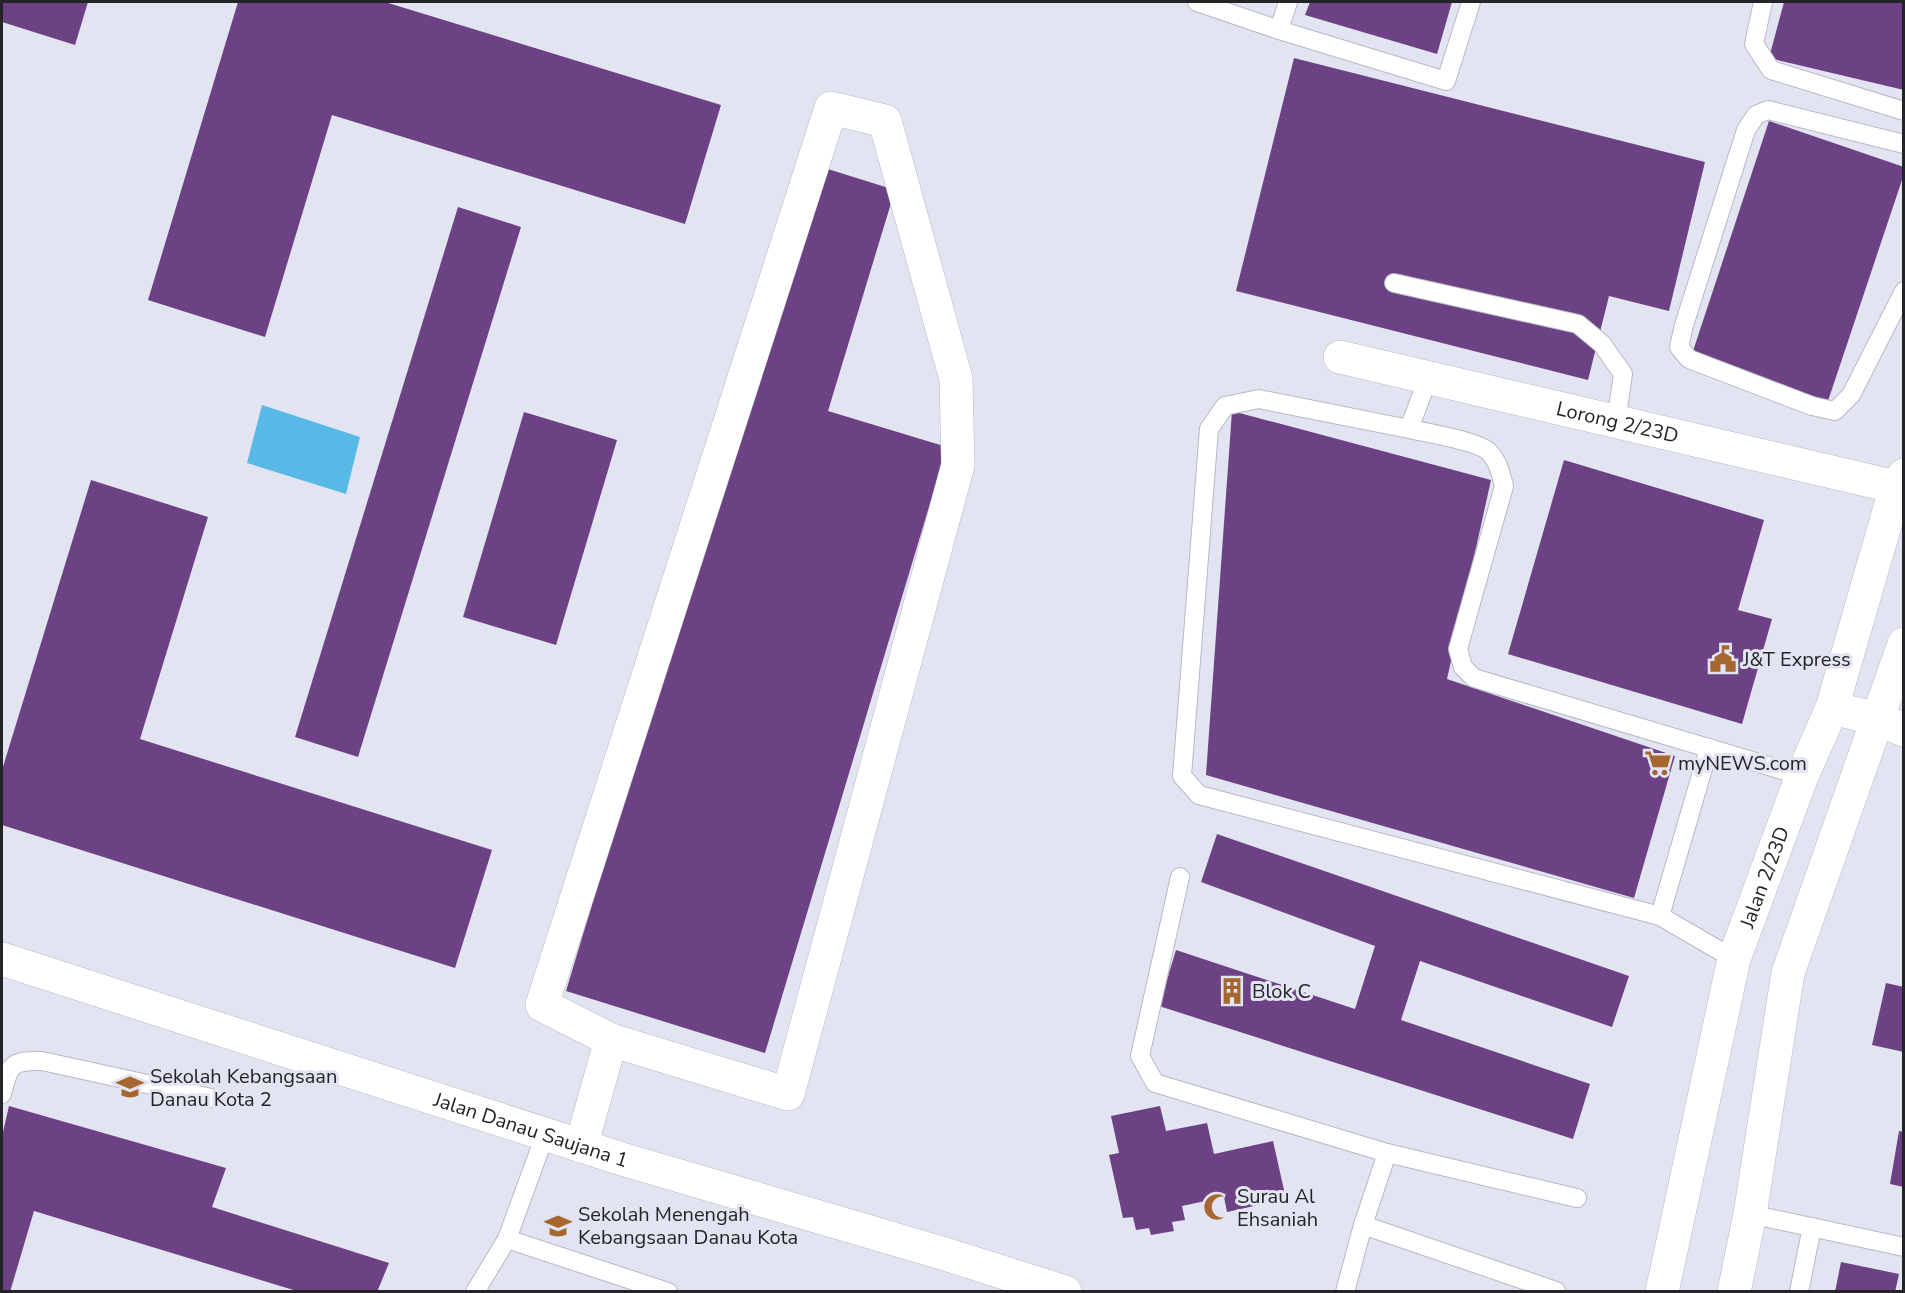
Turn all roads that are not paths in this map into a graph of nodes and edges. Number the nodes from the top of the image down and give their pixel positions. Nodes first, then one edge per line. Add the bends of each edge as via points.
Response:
1 (1197, 2) edge
2 (1288, 2) edge
3 (1471, 2) edge
4 (1763, 2) edge
5 (1279, 30) junction
6 (1904, 111) edge
7 (1904, 144) edge
8 (1394, 283) dead end
9 (1902, 298) edge
10 (1340, 357) dead end
11 (1428, 378) junction
12 (1616, 422) junction
13 (1409, 429) junction
14 (1900, 481) edge
15 (1904, 644) edge
16 (1832, 708) junction
17 (1891, 724) edge
18 (1709, 748) junction
19 (1802, 776) junction
20 (1180, 878) dead end
21 (1660, 916) junction
22 (2, 959) edge
23 (1734, 959) junction
24 (611, 1040) junction
25 (2, 1094) edge
26 (211, 1098) dead end
27 (545, 1135) junction
28 (581, 1146) junction
29 (1387, 1153) junction
30 (1577, 1198) dead end
31 (1750, 1214) junction
32 (1363, 1226) junction
33 (1812, 1227) junction
34 (507, 1239) junction
35 (1904, 1247) edge
36 (1556, 1291) edge
37 (474, 1292) edge
38 (668, 1292) edge
39 (1065, 1292) edge
40 (1345, 1292) edge
41 (1662, 1292) edge
42 (1734, 1292) edge
43 (1799, 1292) edge

1 - 5 lane
2 - 5 lane
3 - 5 lane via 1446,81
4 - 6 lane via 1754,44 1771,70
7 - 9 lane via 1768,110 1756,115 1746,130 1678,346 1689,359 1812,406 1835,411 1851,395
8 - 12 lane via 1578,324 1602,344 1623,374
10 - 11 street, Lorong 2/23D
11 - 12 street, Lorong 2/23D
11 - 13 lane
12 - 14 street, Lorong 2/23D
13 - 18 lane via 1488,450 1504,486 1458,649 1463,667 1474,678
13 - 21 lane via 1259,399 1225,406 1209,429 1182,776 1199,795
14 - 16 street, Jalan 2/23D
15 - 17 street
16 - 17 street
16 - 19 street, Jalan 2/23D
17 - 31 street via 1788,973
18 - 19 lane
18 - 21 lane
19 - 23 street, Jalan 2/23D
20 - 29 lane via 1140,1056 1155,1083
21 - 23 lane
22 - 27 street, Jalan Danau Saujana 1
23 - 41 street, Jalan 2/23D
24 - 24 street via 542,1005 831,108 885,121 956,379 958,465 788,1094
24 - 28 street
25 - 26 lane via 8,1070 22,1060
27 - 28 street, Jalan Danau Saujana 1
27 - 34 lane
28 - 39 street, Jalan Danau Saujana 1
29 - 30 lane
29 - 32 lane
31 - 33 lane
31 - 42 street
32 - 36 lane
32 - 40 lane
33 - 35 lane
33 - 43 lane
34 - 37 lane
34 - 38 lane

